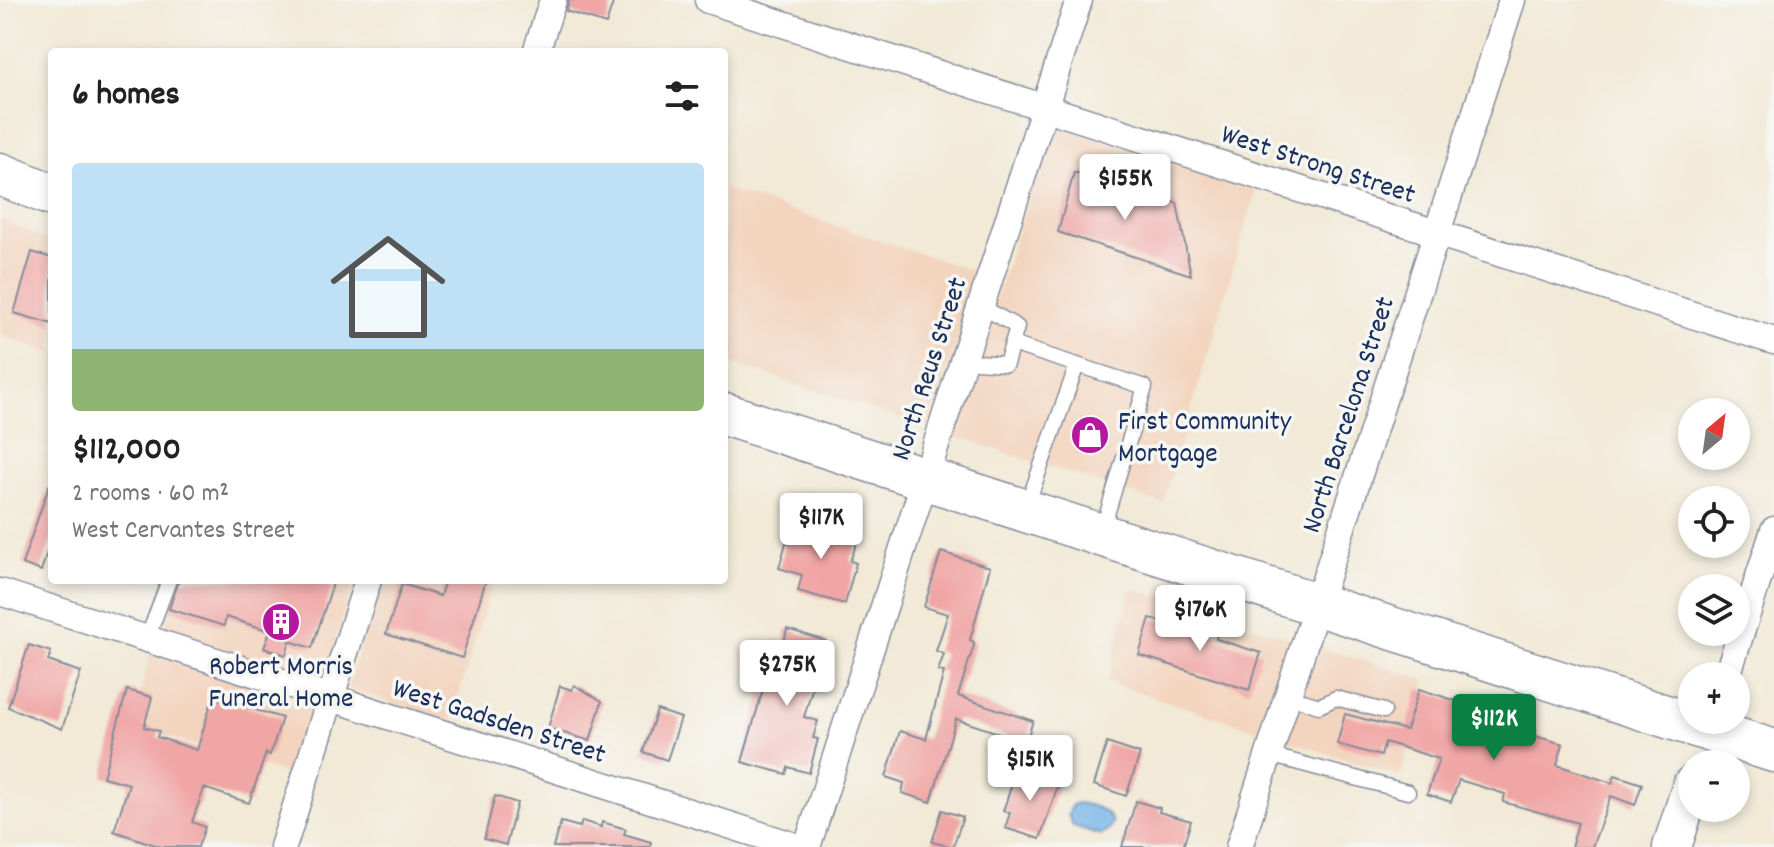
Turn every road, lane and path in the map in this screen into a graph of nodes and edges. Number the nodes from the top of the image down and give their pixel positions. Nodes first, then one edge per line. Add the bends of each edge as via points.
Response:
1 (553, 0) edge
2 (708, 0) edge
3 (1079, 0) edge
4 (1512, 0) edge
5 (537, 48) edge
6 (1045, 108) junction
7 (0, 174) edge
8 (48, 193) edge
9 (1437, 234) junction
10 (981, 306) junction
11 (1774, 341) edge
12 (1012, 344) junction
13 (963, 361) junction
14 (1077, 365) junction
15 (728, 415) edge
16 (925, 479) junction
17 (1026, 511) junction
18 (1774, 530) edge
19 (1101, 535) junction
20 (168, 584) edge
21 (367, 584) edge
22 (0, 592) edge
23 (1318, 605) junction
24 (147, 639) junction
25 (1732, 662) edge
26 (1288, 696) junction
27 (331, 698) junction
28 (1384, 711) dead end
29 (1707, 738) edge
30 (1774, 751) edge
31 (1269, 755) junction
32 (1408, 792) dead end
33 (1680, 822) edge
34 (283, 847) edge
35 (798, 847) edge
36 (807, 847) edge
37 (1239, 847) edge
38 (1672, 847) edge

1 - 5 street
2 - 6 street, West Strong Street
3 - 6 street, North Reus Street
4 - 9 street, North Barcelona Street
6 - 9 street, West Strong Street
6 - 10 street, North Reus Street
7 - 8 main road
9 - 11 street, West Strong Street
9 - 23 street, North Barcelona Street
10 - 12 lane via 1017,327
10 - 13 street, North Reus Street
12 - 13 lane via 1006,364
12 - 14 lane
13 - 16 street, North Reus Street
14 - 17 lane
14 - 19 lane via 1145,387
15 - 16 main road
16 - 17 main road
16 - 36 street, North Reus Street
17 - 19 main road
18 - 25 street
19 - 23 main road
20 - 24 lane
21 - 27 street
22 - 24 street, West Gadsden Street
23 - 26 street, North Barcelona Street
23 - 29 main road
24 - 27 street, West Gadsden Street
26 - 28 lane via 1319,706 1336,698
26 - 31 street, North Barcelona Street
27 - 34 street
27 - 35 street, West Gadsden Street
29 - 30 main road
31 - 32 lane
31 - 37 street, North Barcelona Street
33 - 38 street

